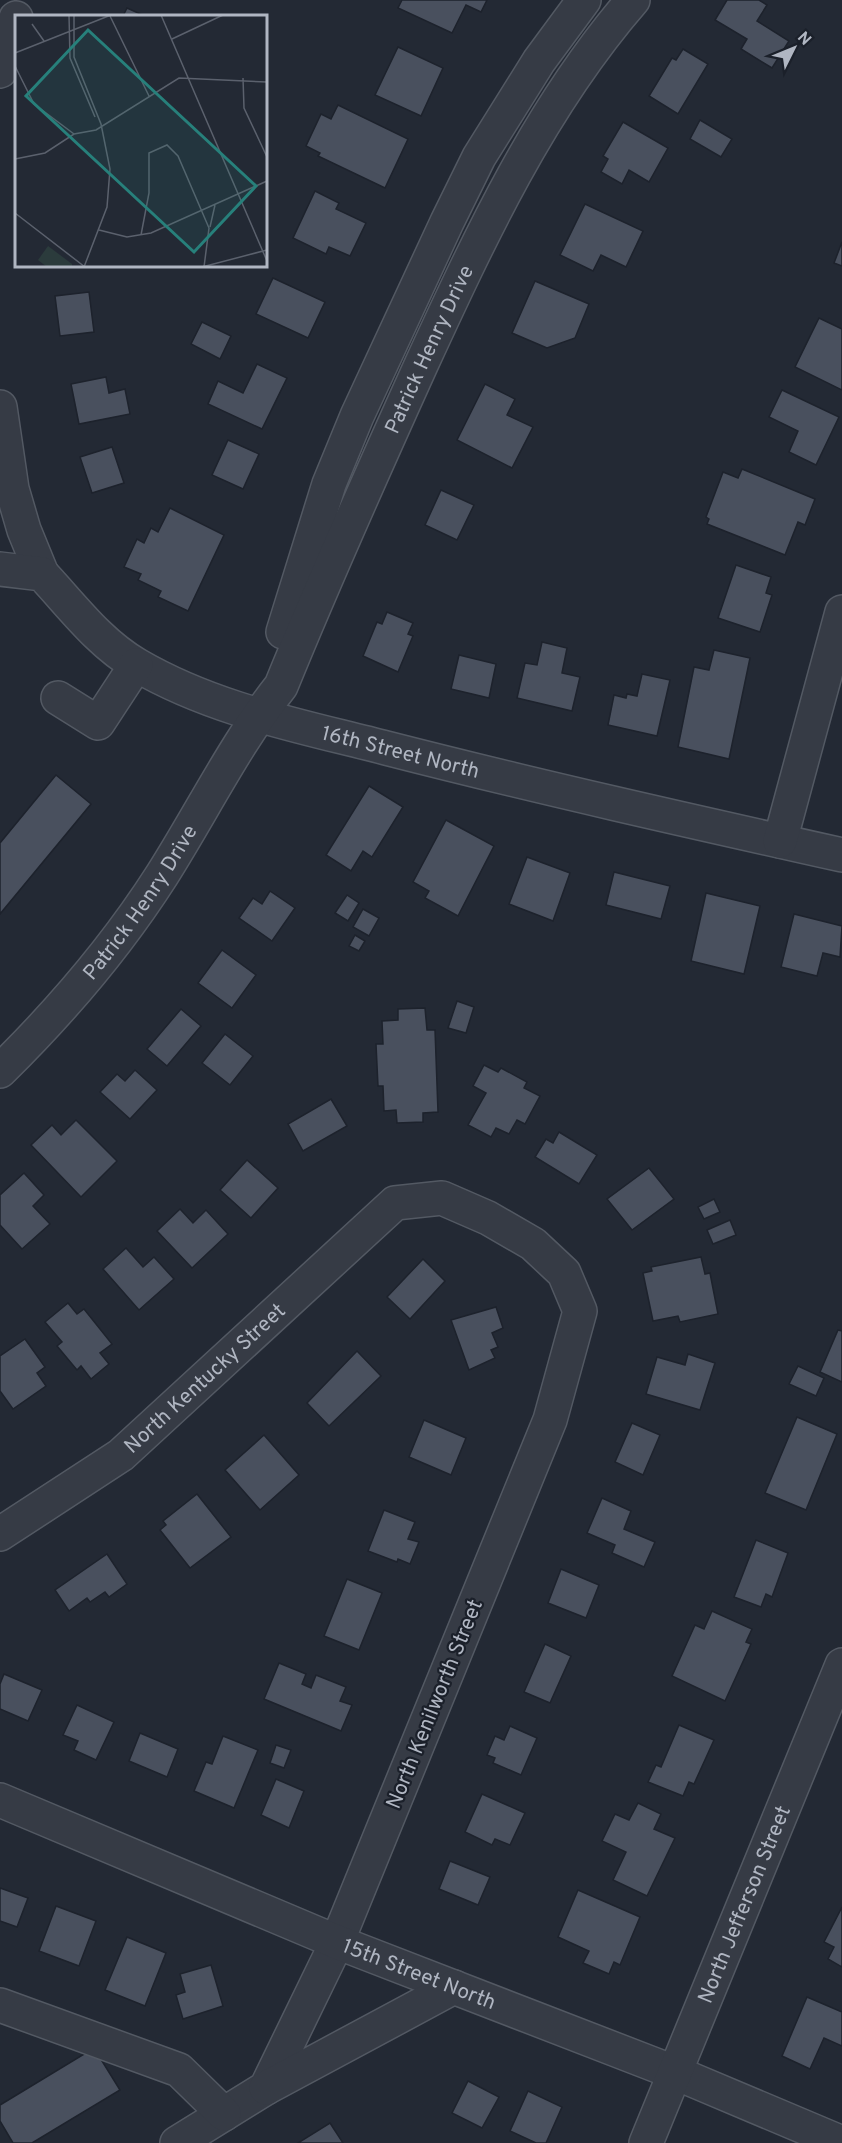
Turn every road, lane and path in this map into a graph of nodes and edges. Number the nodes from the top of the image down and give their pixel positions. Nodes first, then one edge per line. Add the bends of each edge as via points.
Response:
1 (23, 0) edge
2 (585, 0) edge
3 (633, 0) edge
4 (18, 15) edge
5 (15, 23) edge
6 (0, 71) edge
7 (447, 222) junction
8 (480, 241) junction
9 (0, 406) edge
10 (0, 569) edge
11 (42, 574) junction
12 (842, 612) edge
13 (136, 665) junction
14 (58, 698) dead end
15 (257, 716) junction
16 (780, 841) junction
17 (842, 855) edge
18 (0, 1071) edge
19 (395, 1203) joint
20 (0, 1534) edge
21 (842, 1665) edge
22 (0, 1800) edge
23 (337, 1942) junction
24 (454, 1987) junction
25 (0, 2005) edge
26 (676, 2073) junction
27 (266, 2088) junction
28 (224, 2114) junction
29 (177, 2143) edge
30 (646, 2143) edge
31 (842, 2143) edge

1 - 4 street
2 - 7 street, Patrick Henry Drive via 539,61 485,148
3 - 8 street, Patrick Henry Drive via 568,84
5 - 6 street
7 - 8 street
7 - 15 street, Patrick Henry Drive via 329,484 288,619 263,679
8 - 15 street, Patrick Henry Drive via 375,467 281,686
9 - 11 street, 16th Street North via 12,489
10 - 11 street
11 - 13 street, 16th Street North via 87,625
12 - 16 street
13 - 14 street via 98,723
13 - 15 street, 16th Street North via 208,699
15 - 16 street, 16th Street North
15 - 18 street, Patrick Henry Drive via 127,928 87,978
16 - 17 street, 16th Street North
19 - 20 street, North Kentucky Street via 121,1455
19 - 23 street, North Kenilworth Street via 442,1198 533,1244 564,1273 580,1311 550,1420
21 - 26 street, North Jefferson Street
22 - 23 street, 15th Street North
23 - 24 street, 15th Street North
23 - 27 street, North Kenilworth Street
24 - 26 street, 15th Street North
24 - 27 street
25 - 28 street via 179,2070
26 - 30 street, North Jefferson Street
26 - 31 street, 15th Street North
27 - 28 street
28 - 29 street

